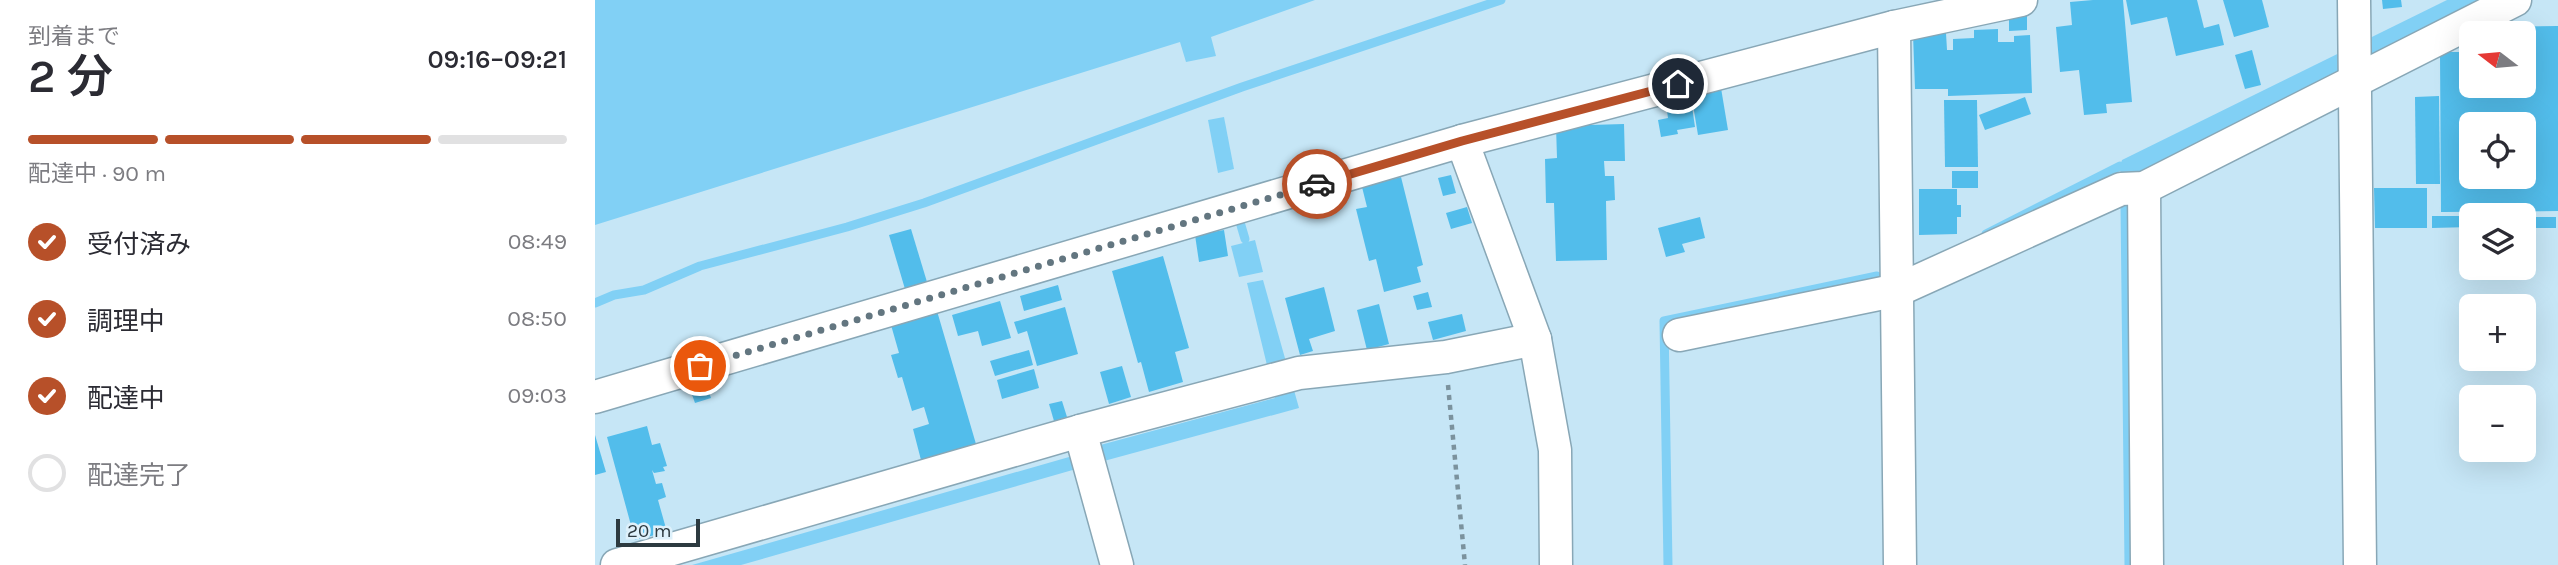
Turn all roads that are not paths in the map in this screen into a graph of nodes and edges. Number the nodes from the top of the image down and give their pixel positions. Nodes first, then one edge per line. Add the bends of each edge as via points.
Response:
1 (2021, 0) edge
2 (2354, 0) edge
3 (2515, 0) edge
4 (1895, 18) edge
5 (2355, 77) junction
6 (1462, 141) junction
7 (2144, 188) junction
8 (1898, 290) junction
9 (1679, 335) dead end
10 (1535, 339) junction
11 (595, 397) edge
12 (1085, 448) junction
13 (617, 565) edge
14 (1117, 565) edge
15 (1556, 565) edge
16 (1900, 565) edge
17 (2147, 565) edge
18 (2360, 565) edge

1 - 4 street
2 - 5 street
3 - 5 street
4 - 6 street
4 - 8 street
5 - 7 street
5 - 18 street
6 - 10 street
6 - 11 street
7 - 8 street via 2121,189
7 - 17 street
8 - 9 street
8 - 16 street
10 - 12 street via 1446,357 1299,373
10 - 15 street via 1555,450
12 - 13 street
12 - 14 street

